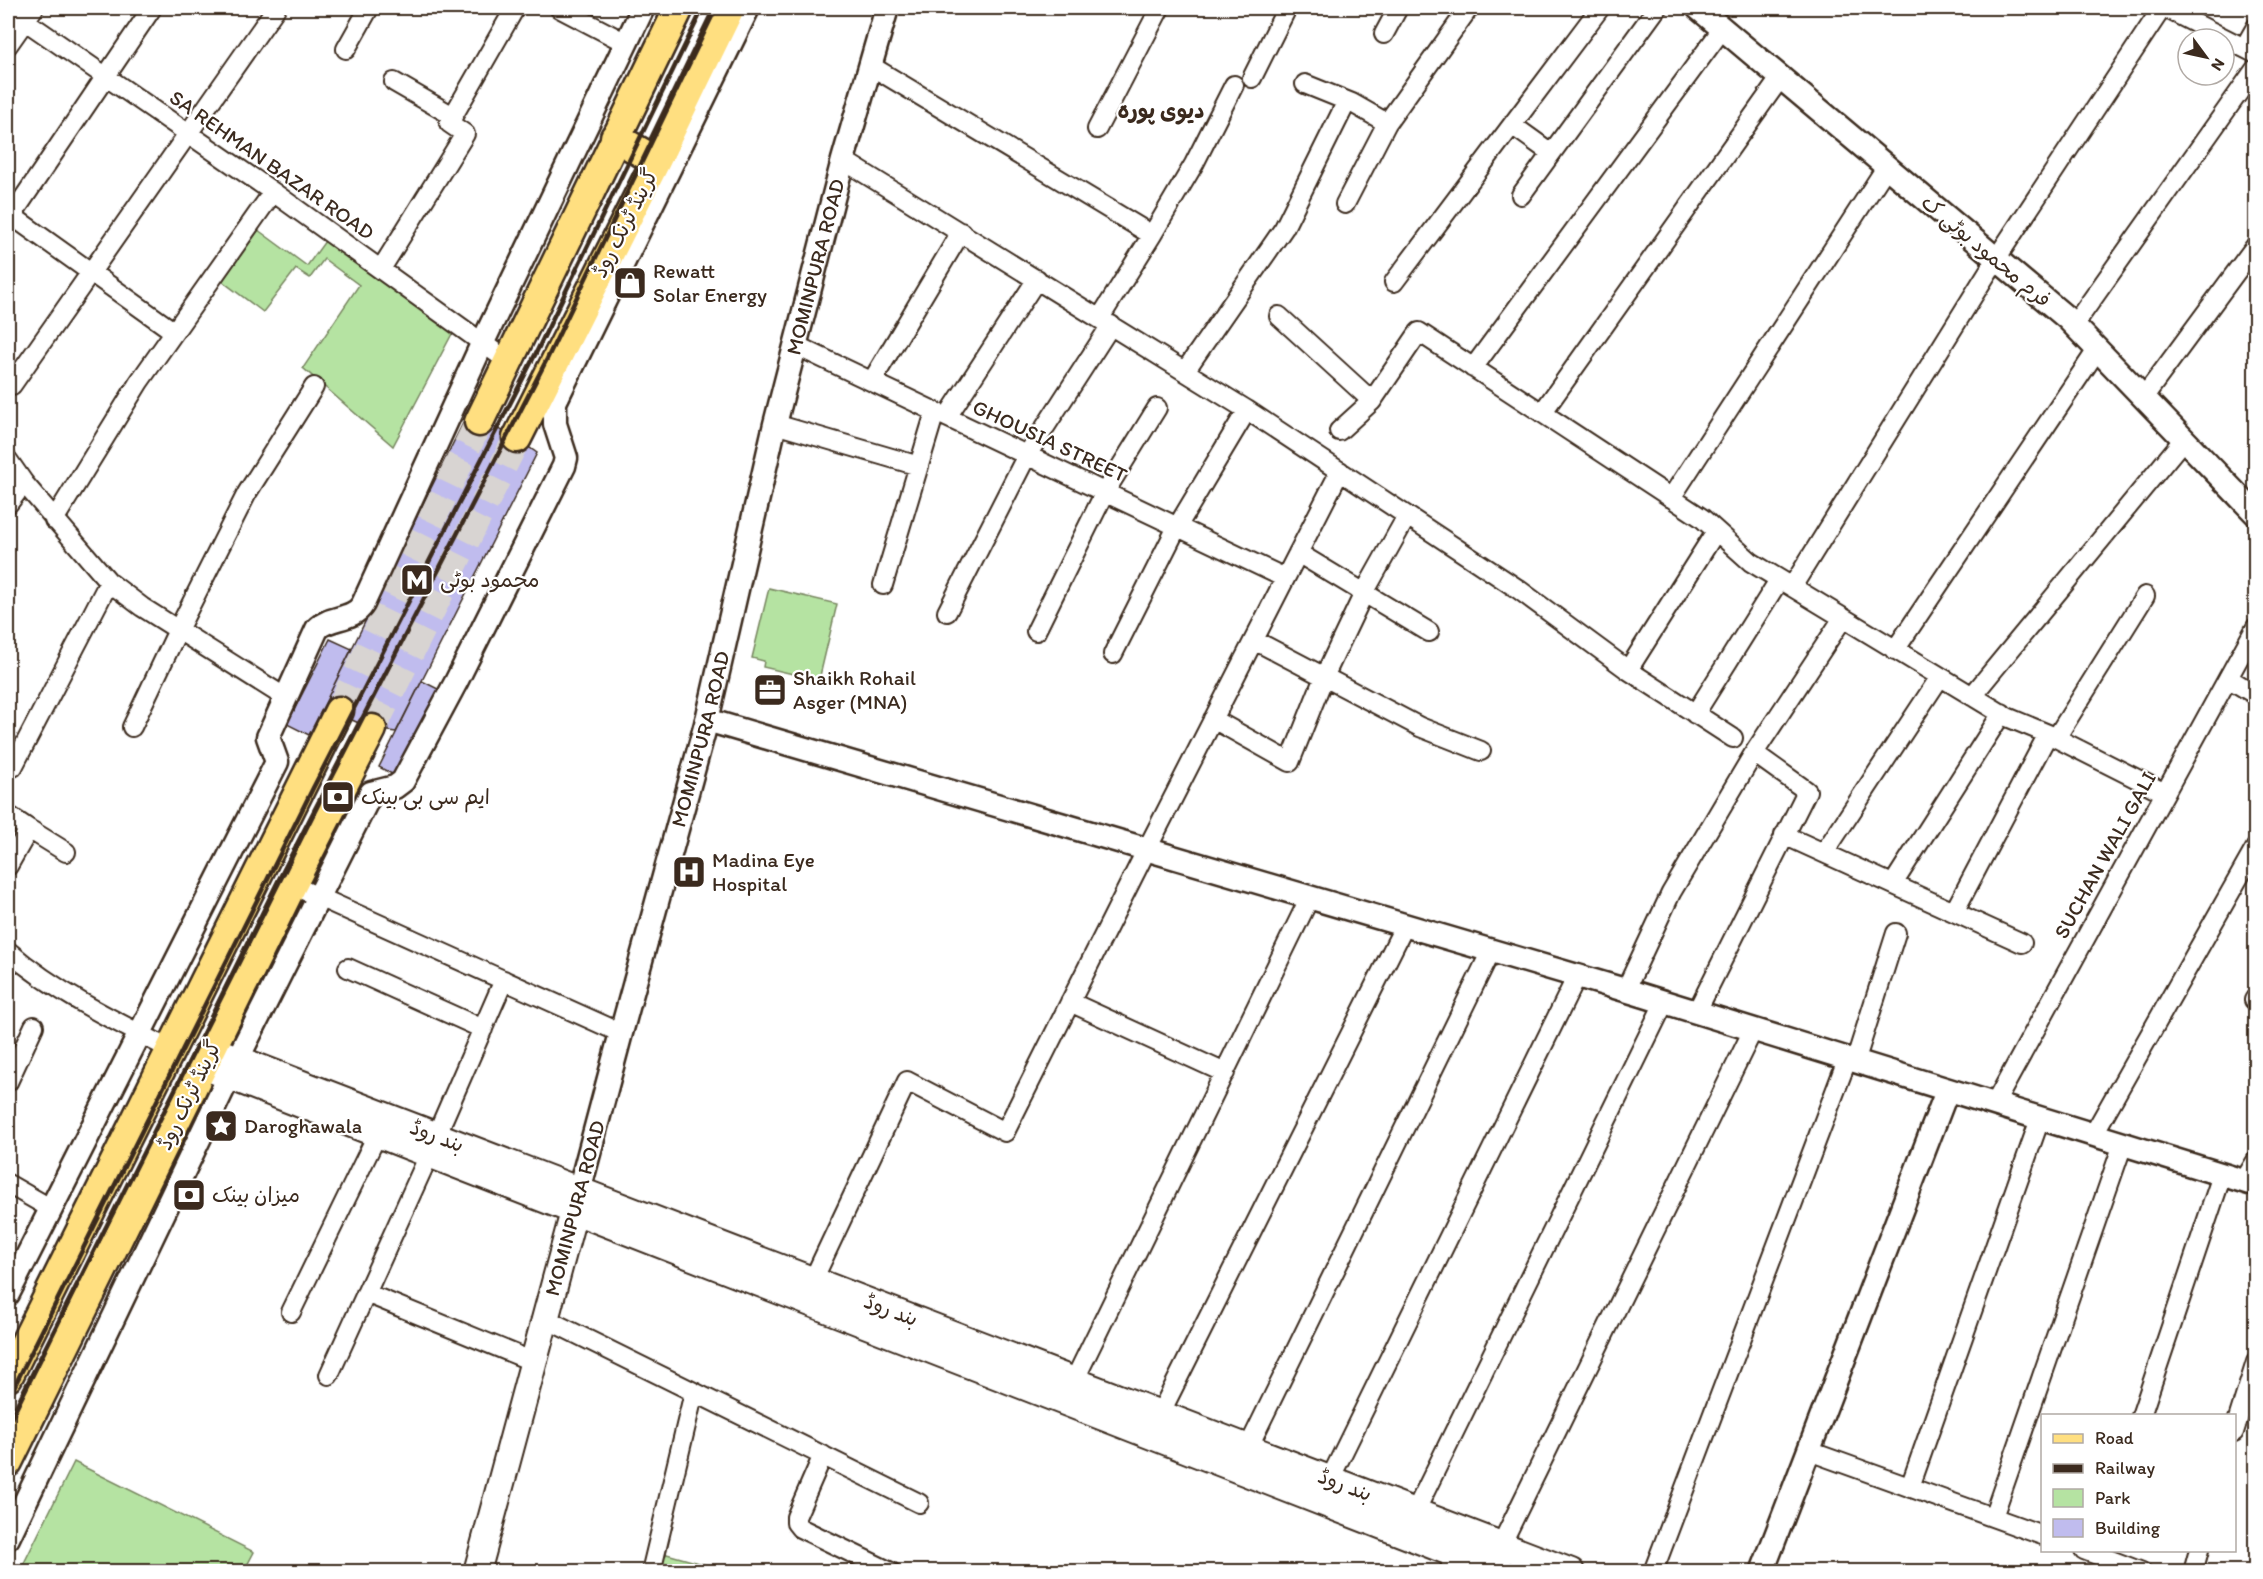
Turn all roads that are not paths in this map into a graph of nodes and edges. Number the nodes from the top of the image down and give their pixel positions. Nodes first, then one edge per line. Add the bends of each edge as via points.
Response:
1 (152, 8) edge
2 (276, 8) edge
3 (369, 8) edge
4 (515, 8) edge
5 (559, 8) edge
6 (643, 8) edge
7 (679, 8) edge
8 (730, 8) edge
9 (748, 8) edge
10 (887, 8) edge
11 (1160, 8) edge
12 (1287, 8) edge
13 (1398, 8) edge
14 (1469, 8) edge
15 (1600, 8) edge
16 (1657, 8) edge
17 (1698, 8) edge
18 (2164, 8) edge
19 (8, 9) edge
20 (29, 14) edge
21 (2256, 27) edge
22 (1723, 28) junction
23 (1384, 34) dead end
24 (626, 43) junction
25 (8, 45) edge
26 (346, 50) dead end
27 (2250, 51) edge
28 (871, 66) junction
29 (2256, 68) edge
30 (105, 77) junction
31 (1781, 77) junction
32 (1252, 78) dead end
33 (394, 82) dead end
34 (1305, 84) dead end
35 (1234, 85) dead end
36 (1347, 101) junction
37 (453, 116) junction
38 (1387, 123) junction
39 (1512, 125) junction
40 (1097, 129) dead end
41 (186, 133) junction
42 (615, 137) junction
43 (1551, 153) junction
44 (843, 160) junction
45 (656, 161) junction
46 (1887, 166) junction
47 (273, 192) junction
48 (1521, 195) dead end
49 (1346, 204) dead end
50 (9, 216) edge
51 (962, 232) junction
52 (1152, 235) junction
53 (2256, 245) edge
54 (1996, 259) junction
55 (381, 269) junction
56 (89, 273) junction
57 (1037, 279) junction
58 (1394, 282) dead end
59 (1279, 316) dead end
60 (1106, 322) junction
61 (2074, 325) junction
62 (173, 331) junction
63 (482, 344) junction
64 (795, 345) junction
65 (2097, 350) junction
66 (509, 362) junction
67 (1473, 368) junction
68 (1185, 371) junction
69 (872, 381) junction
70 (12, 385) dead end
71 (314, 387) dead end
72 (2143, 398) junction
73 (1372, 402) junction
74 (1157, 408) dead end
75 (1247, 410) junction
76 (1542, 413) junction
77 (941, 415) junction
78 (479, 422) tunnel mouth
79 (775, 424) junction
80 (1339, 431) dead end
81 (517, 438) tunnel mouth
82 (2183, 440) junction
83 (1027, 455) junction
84 (9, 464) edge
85 (919, 466) junction
86 (1340, 471) junction
87 (24, 483) junction
88 (1105, 492) junction
89 (1671, 498) junction
90 (8, 504) edge
91 (2253, 505) edge
92 (1407, 516) junction
93 (54, 520) junction
94 (1177, 527) junction
95 (1716, 531) junction
96 (1298, 553) junction
97 (1285, 578) junction
98 (109, 582) junction
99 (1786, 583) junction
100 (883, 585) dead end
101 (1364, 593) junction
102 (2145, 596) dead end
103 (947, 612) dead end
104 (1843, 618) junction
105 (2256, 627) edge
106 (178, 630) junction
107 (1036, 631) dead end
108 (1430, 632) dead end
109 (1254, 640) junction
110 (1895, 650) junction
111 (1113, 654) dead end
112 (1628, 670) junction
113 (1324, 677) junction
114 (1940, 677) junction
115 (2228, 678) junction
116 (2256, 695) edge
117 (1972, 696) junction
118 (286, 698) junction
119 (339, 711) tunnel mouth
120 (1695, 714) junction
121 (2002, 714) junction
122 (1213, 719) junction
123 (707, 720) junction
124 (132, 727) dead end
125 (372, 729) tunnel mouth
126 (2052, 736) junction
127 (1733, 738) dead end
128 (1481, 751) dead end
129 (1754, 753) junction
130 (13, 766) dead end
131 (2165, 793) junction
132 (8, 815) edge
133 (29, 829) junction
134 (1784, 836) junction
135 (2256, 847) edge
136 (1147, 849) junction
137 (66, 852) dead end
138 (1824, 853) junction
139 (8, 866) edge
140 (1893, 884) junction
141 (292, 885) junction
142 (319, 896) junction
143 (1310, 897) junction
144 (1954, 912) junction
145 (1405, 925) junction
146 (1896, 933) dead end
147 (2022, 943) dead end
148 (8, 951) edge
149 (1491, 951) junction
150 (348, 968) dead end
151 (1577, 976) junction
152 (504, 980) junction
153 (1625, 991) junction
154 (1070, 1002) junction
155 (1664, 1003) junction
156 (1696, 1013) junction
157 (34, 1026) dead end
158 (483, 1029) junction
159 (1753, 1030) junction
160 (621, 1032) junction
161 (138, 1033) junction
162 (172, 1050) junction
163 (207, 1058) junction
164 (1851, 1061) junction
165 (233, 1068) junction
166 (1224, 1073) junction
167 (8, 1082) edge
168 (1947, 1091) junction
169 (1994, 1105) junction
170 (2040, 1119) junction
171 (377, 1134) junction
172 (2093, 1135) junction
173 (2123, 1144) junction
174 (433, 1145) junction
175 (2256, 1161) edge
176 (2240, 1181) edge
177 (8, 1184) edge
178 (577, 1201) junction
179 (50, 1208) junction
180 (813, 1280) junction
181 (366, 1293) junction
182 (8, 1294) edge
183 (291, 1312) dead end
184 (546, 1318) junction
185 (534, 1362) junction
186 (2256, 1362) edge
187 (328, 1375) dead end
188 (8, 1377) edge
189 (1074, 1381) junction
190 (694, 1392) junction
191 (1160, 1414) junction
192 (2142, 1414) edge
193 (2236, 1429) edge
194 (1248, 1448) junction
195 (1809, 1451) junction
196 (823, 1455) junction
197 (8, 1462) edge
198 (1330, 1479) junction
199 (1910, 1487) junction
200 (920, 1503) dead end
201 (1414, 1512) junction
202 (1994, 1517) junction
203 (2041, 1534) edge
204 (8, 1538) edge
205 (1501, 1545) junction
206 (2092, 1552) edge
207 (2199, 1552) edge
208 (1452, 1563) edge
209 (477, 1572) edge
210 (651, 1572) edge
211 (891, 1572) edge
212 (1501, 1572) edge
213 (1571, 1572) edge
214 (1653, 1572) edge
215 (1762, 1572) edge
216 (2142, 1572) edge
217 (2193, 1572) edge

1 - 30 street
2 - 41 street
3 - 26 street
4 - 37 street
5 - 24 street
6 - 24 street
7 - 42 main road, گرینڈ ٹرنک روڈ
8 - 45 main road, گرینڈ ٹرنک روڈ
9 - 142 street via 555,402 555,423 566,458 564,466 403,782 371,793
10 - 28 street, MOMINPURA ROAD
11 - 40 street
12 - 32 street
13 - 23 street
14 - 38 street
15 - 39 street
16 - 43 street
17 - 22 street, فرم محمود بوٹی ک
18 - 27 street
18 - 54 street
19 - 20 street, SA REHMAN BAZAR ROAD
20 - 25 street
20 - 30 street, SA REHMAN BAZAR ROAD
21 - 27 street
22 - 31 street, فرم محمود بوٹی ک
22 - 67 street
24 - 63 street
28 - 44 street, MOMINPURA ROAD
28 - 52 street
29 - 61 street
30 - 41 street, SA REHMAN BAZAR ROAD
30 - 50 street
31 - 46 street, فرم محمود بوٹی ک
31 - 76 street
33 - 37 street
34 - 36 street
35 - 52 street
36 - 38 street
36 - 68 street via 1284,228
37 - 55 street via 448,123 465,135
38 - 49 street
39 - 43 street
39 - 58 street
41 - 47 street, SA REHMAN BAZAR ROAD
41 - 56 street
42 - 45 main road
42 - 66 main road, گرینڈ ٹرنک روڈ
43 - 48 street
44 - 51 street
44 - 64 street, MOMINPURA ROAD
45 - 81 main road, گرینڈ ٹرنک روڈ
46 - 54 street, فرم محمود بوٹی ک
46 - 89 street
47 - 55 street, SA REHMAN BAZAR ROAD
47 - 62 street
50 - 56 street
51 - 57 street
51 - 69 street
52 - 60 street
53 - 72 street
54 - 61 street, فرم محمود بوٹی ک
54 - 99 street
55 - 63 street, SA REHMAN BAZAR ROAD
56 - 62 street
56 - 70 street
57 - 60 street
57 - 77 street
59 - 73 street
60 - 68 street
60 - 83 street
61 - 65 street, فرم محمود بوٹی ک
62 - 93 street
63 - 66 street, SA REHMAN BAZAR ROAD
63 - 118 street via 363,604 355,613 320,626
64 - 69 street, GHOUSIA STREET
64 - 79 street, MOMINPURA ROAD
65 - 72 street, فرم محمود بوٹی ک
65 - 110 street
66 - 78 main road, گرینڈ ٹرنک روڈ
67 - 73 street via 1419,332
67 - 76 street
68 - 75 street
69 - 77 street, GHOUSIA STREET
71 - 106 street via 247,493
72 - 82 street, فرم محمود بوٹی ک
73 - 80 street
74 - 88 street
75 - 86 street
75 - 94 street
76 - 89 street
77 - 83 street, GHOUSIA STREET
77 - 85 street
79 - 85 street
79 - 123 street, MOMINPURA ROAD
82 - 91 street, فرم محمود بوٹی ک
82 - 117 street
83 - 88 street, GHOUSIA STREET
83 - 103 street
84 - 87 street
85 - 100 street
86 - 92 street
86 - 96 street
87 - 90 street
87 - 93 street
88 - 94 street, GHOUSIA STREET
88 - 107 street
89 - 95 street
92 - 101 street
92 - 112 street via 1518,589
93 - 98 street
94 - 97 street, GHOUSIA STREET
94 - 111 street
95 - 99 street via 1751,562
95 - 112 street
96 - 97 street
96 - 101 street
97 - 109 street
98 - 106 street
98 - 130 street
99 - 104 street
99 - 120 street
101 - 108 street
101 - 113 street
102 - 126 street
104 - 110 street
104 - 129 street
105 - 115 street, SUCHAN WALI GALI
106 - 118 street
106 - 124 street
109 - 113 street
109 - 122 street
110 - 114 street
112 - 120 street
113 - 122 street via 1290,762
113 - 128 street via 1420,727
114 - 117 street
114 - 138 street
115 - 116 street
115 - 131 street, SUCHAN WALI GALI
117 - 121 street
118 - 161 street via 268,737 277,762
119 - 162 main road, گرینڈ ٹرنک روڈ
120 - 127 street
121 - 126 street
121 - 140 street
122 - 136 street
123 - 136 street
123 - 160 street, MOMINPURA ROAD
125 - 141 main road, گرینڈ ٹرنک روڈ
126 - 131 street
126 - 144 street
129 - 134 street via 1807,790
129 - 153 street via 1671,893
131 - 169 street, SUCHAN WALI GALI
132 - 133 street
133 - 137 street
133 - 139 street
134 - 138 street
134 - 156 street
135 - 172 street
136 - 143 street
136 - 154 street
138 - 140 street
140 - 144 street
141 - 142 street
141 - 163 main road, گرینڈ ٹرنک روڈ
142 - 152 street
142 - 165 street
143 - 145 street
143 - 166 street
144 - 147 street
145 - 149 street
145 - 191 street
146 - 164 street
148 - 161 street via 53,984
149 - 151 street
149 - 194 street
150 - 158 street
151 - 153 street
151 - 198 street
152 - 158 street
152 - 160 street
153 - 155 street
154 - 166 street
154 - 180 street via 1005,1132 907,1081
155 - 156 street
155 - 201 street
156 - 159 street
157 - 167 street
158 - 174 street
159 - 164 street
159 - 205 street
160 - 178 street, MOMINPURA ROAD
161 - 162 street
161 - 179 street
162 - 188 main road, گرینڈ ٹرنک روڈ
163 - 165 main road, بند روڈ
163 - 197 main road, گرینڈ ٹرنک روڈ
164 - 168 street
164 - 214 street
165 - 171 main road, بند روڈ
165 - 174 main road, بند روڈ
165 - 204 street
166 - 189 street
168 - 169 street
168 - 195 street
169 - 170 street
170 - 172 street
170 - 199 street
171 - 174 main road, بند روڈ
171 - 183 street
172 - 173 street
173 - 176 street
173 - 202 street
174 - 178 main road, بند روڈ
174 - 181 street
175 - 176 street
176 - 192 street
177 - 179 street
178 - 180 main road, بند روڈ
178 - 184 main road, MOMINPURA ROAD
178 - 208 main road, بند روڈ
179 - 182 street
180 - 189 main road, بند روڈ
181 - 185 street
181 - 187 street
184 - 185 main road, MOMINPURA ROAD
184 - 190 street
185 - 209 main road, MOMINPURA ROAD
186 - 193 street
189 - 191 main road, بند روڈ
190 - 196 street
190 - 210 street
191 - 194 main road, بند روڈ
194 - 198 main road, بند روڈ
195 - 199 street
195 - 215 street
196 - 200 street
196 - 211 street via 796,1522 800,1528
198 - 201 main road, بند روڈ
199 - 202 street
201 - 205 main road, بند روڈ
202 - 203 street
205 - 213 main road, بند روڈ
206 - 216 street
207 - 217 street
208 - 212 main road, بند روڈ

